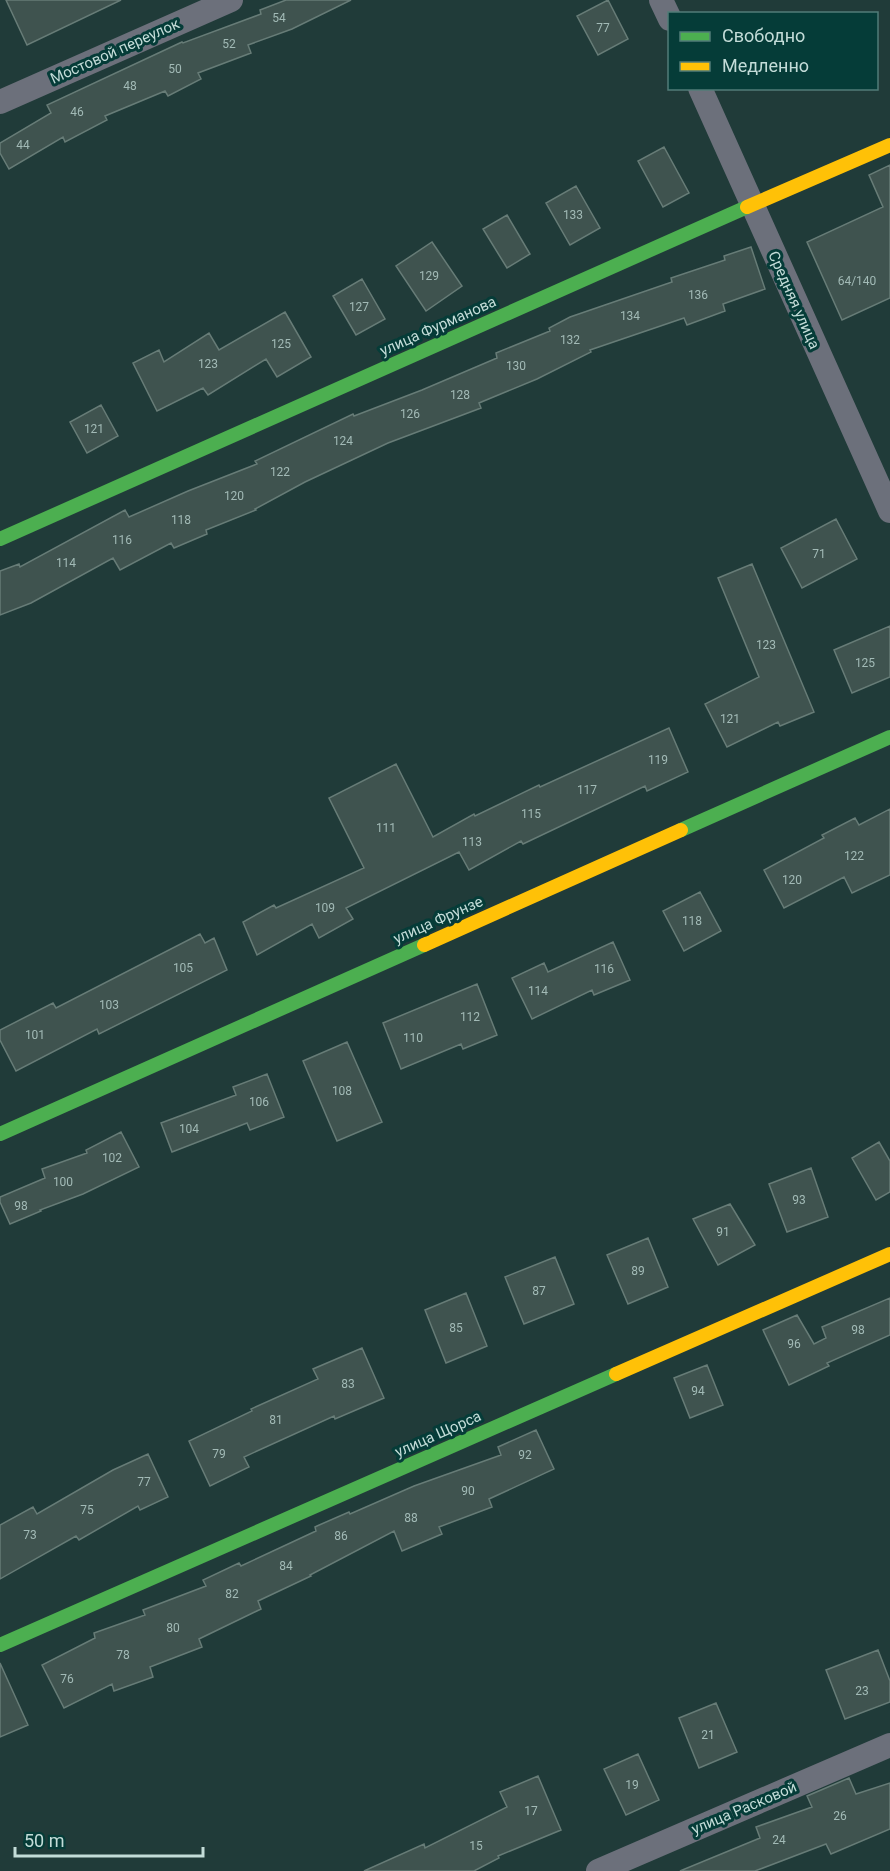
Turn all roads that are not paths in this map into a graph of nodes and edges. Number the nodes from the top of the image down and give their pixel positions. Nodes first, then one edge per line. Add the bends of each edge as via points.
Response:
1 (231, 0) edge
2 (661, 0) edge
3 (668, 17) edge
4 (701, 90) edge
5 (0, 102) edge
6 (890, 145) edge
7 (751, 205) junction
8 (890, 511) edge
9 (0, 539) edge
10 (890, 737) edge
11 (0, 1134) edge
12 (890, 1254) edge
13 (0, 1645) edge
14 (890, 1745) edge
15 (598, 1871) edge

1 - 5 street, Мостовой переулок
2 - 3 street
4 - 7 street, Средняя улица
6 - 7 street, улица Фурманова
7 - 8 street, Средняя улица
7 - 9 street, улица Фурманова
10 - 11 street, улица Фрунзе
12 - 13 street, улица Щорса
14 - 15 street, улица Расковой

